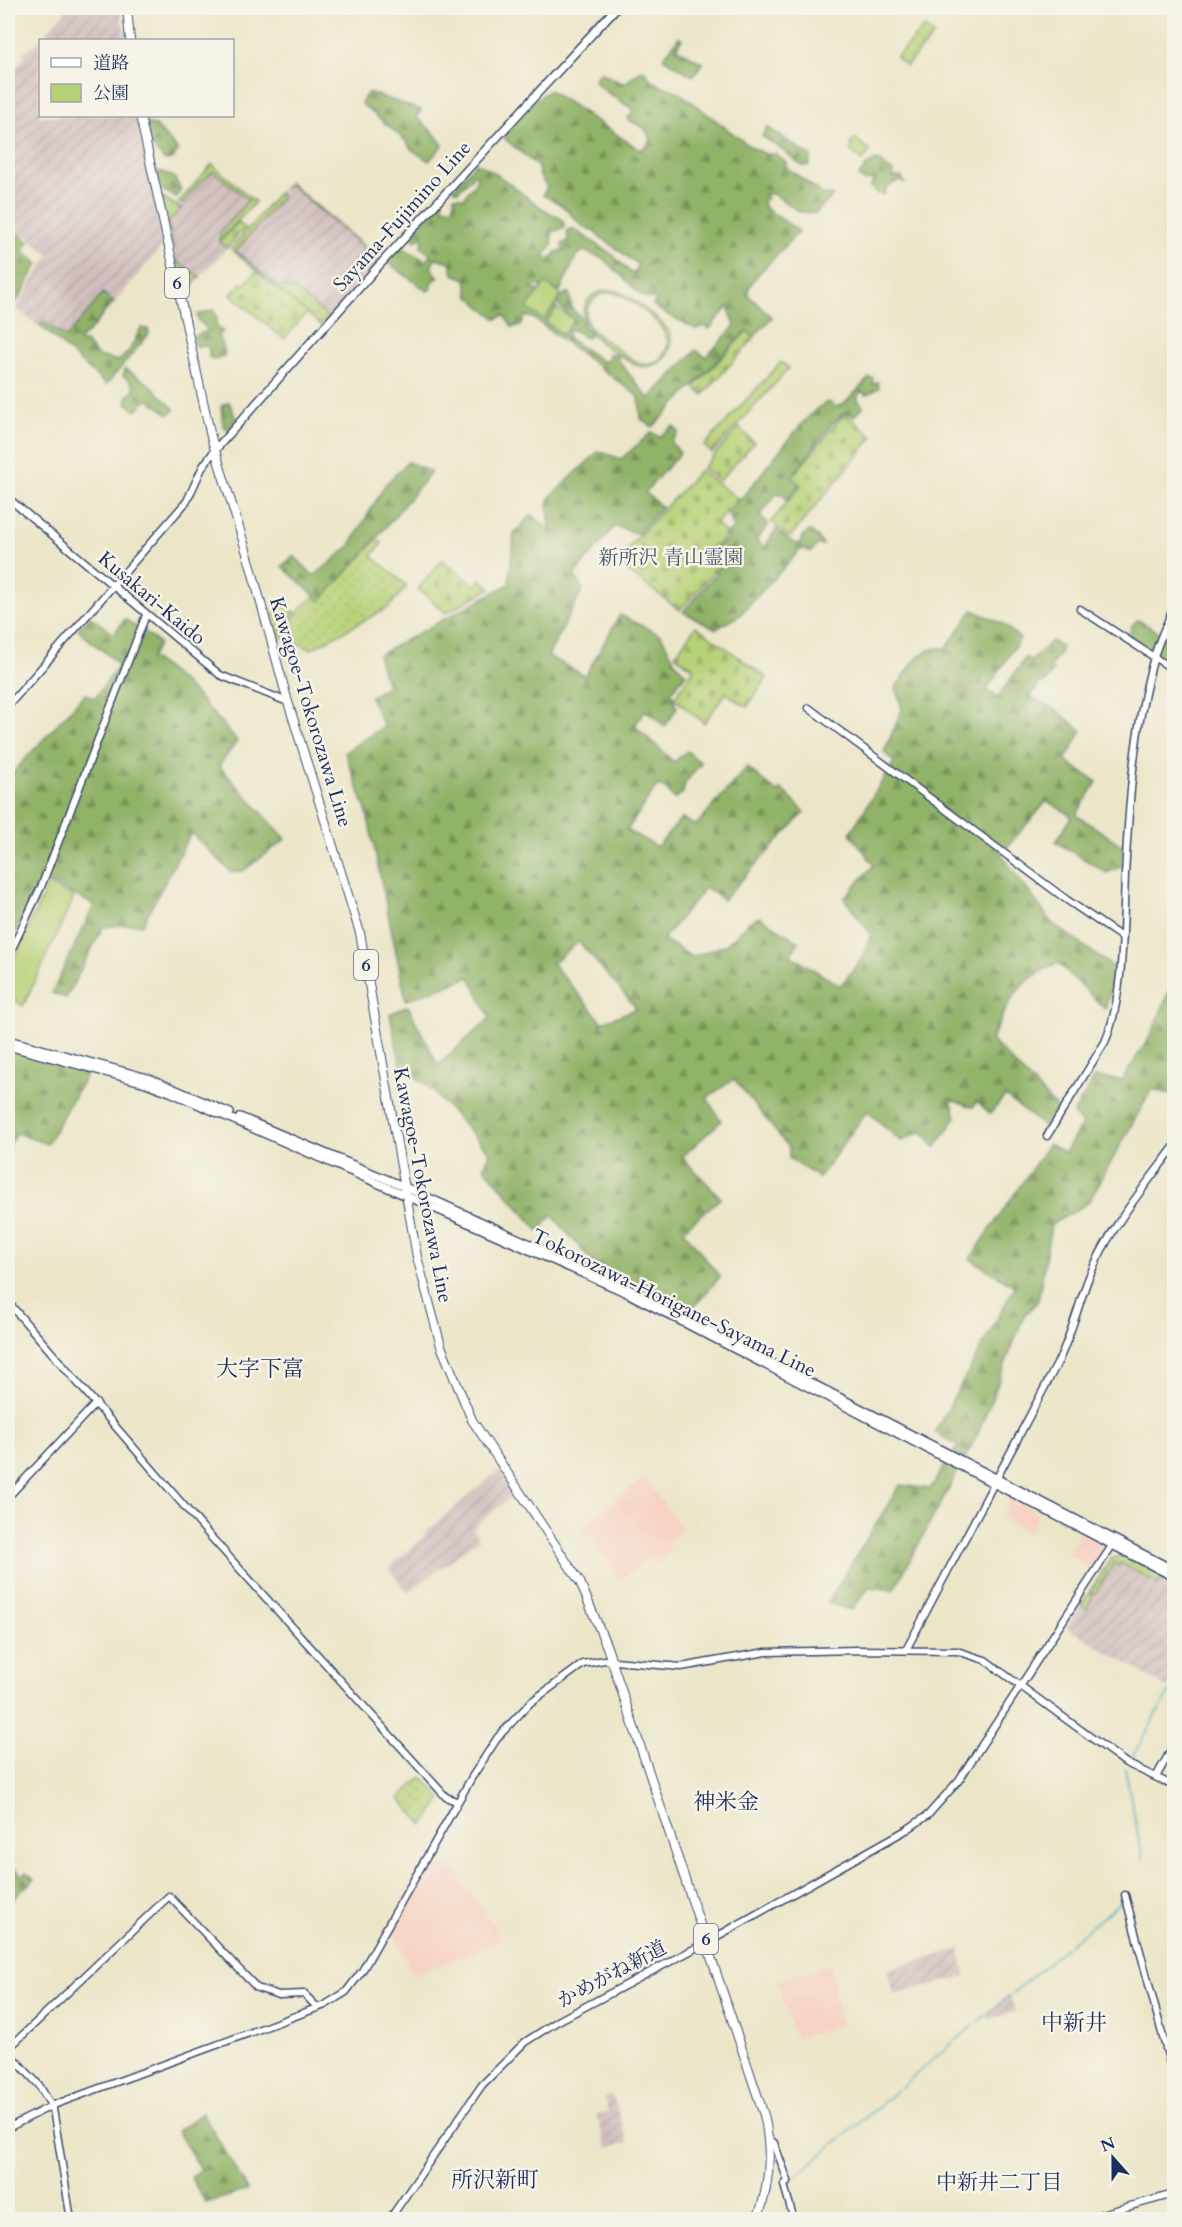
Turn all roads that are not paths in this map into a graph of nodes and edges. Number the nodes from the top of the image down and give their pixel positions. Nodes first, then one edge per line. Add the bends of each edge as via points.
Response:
1 (127, 8) edge
2 (616, 8) edge
3 (130, 39) edge
4 (140, 117) edge
5 (215, 450) junction
6 (8, 498) edge
7 (113, 586) junction
8 (1174, 606) edge
9 (1080, 609) dead end
10 (146, 615) junction
11 (1153, 659) junction
12 (1174, 670) edge
13 (288, 702) junction
14 (8, 706) edge
15 (809, 708) dead end
16 (1123, 938) junction
17 (8, 957) edge
18 (8, 1040) edge
19 (8, 1046) edge
20 (1047, 1136) dead end
21 (1174, 1147) edge
22 (406, 1191) junction
23 (8, 1302) edge
24 (96, 1403) junction
25 (994, 1480) junction
26 (8, 1497) edge
27 (1114, 1543) junction
28 (1174, 1570) edge
29 (1174, 1577) edge
30 (906, 1650) junction
31 (612, 1662) junction
32 (1020, 1687) junction
33 (1174, 1745) edge
34 (1156, 1777) junction
35 (1174, 1786) edge
36 (458, 1802) junction
37 (1125, 1895) dead end
38 (707, 1942) junction
39 (318, 2008) junction
40 (8, 2051) edge
41 (1174, 2078) edge
42 (51, 2106) junction
43 (8, 2128) edge
44 (768, 2138) junction
45 (1174, 2194) edge
46 (71, 2220) edge
47 (389, 2220) edge
48 (757, 2220) edge
49 (794, 2220) edge
50 (1080, 2220) edge

1 - 3 main road
2 - 5 main road, Sayama-Fujimino Line via 411,229
4 - 5 main road, Kawagoe-Tokorozawa Line / 6
5 - 7 street via 187,501
5 - 13 main road, Kawagoe-Tokorozawa Line / 6
6 - 7 street, Kusakari-Kaido
7 - 10 street, Kusakari-Kaido
7 - 14 street
8 - 11 street
9 - 11 street
10 - 13 street, Kusakari-Kaido via 220,675
10 - 17 street via 41,887
11 - 12 street
11 - 16 street via 1132,777
13 - 22 main road, Kawagoe-Tokorozawa Line / 6 via 360,933
15 - 16 street
16 - 20 street via 1112,1026
18 - 22 main road, Tokorozawa-Horigane-Sayama Line via 151,1079
19 - 22 main road, Tokorozawa-Horigane-Sayama Line via 146,1083
21 - 25 street via 1116,1224 1088,1282 1058,1364
22 - 25 main road, Tokorozawa-Horigane-Sayama Line via 625,1292
22 - 31 main road, Kawagoe-Tokorozawa Line / 6 via 424,1288 457,1389 482,1436 580,1582
23 - 24 street
24 - 26 street
24 - 36 street via 345,1686 446,1797
25 - 27 main road, Tokorozawa-Horigane-Sayama Line
25 - 30 street
27 - 28 main road, Tokorozawa-Horigane-Sayama Line
27 - 29 main road, Tokorozawa-Horigane-Sayama Line
27 - 32 street, かめがね新道
30 - 31 street via 766,1652 681,1667
30 - 32 street via 976,1655
31 - 36 street via 593,1660 583,1664 515,1716
31 - 38 main road, Kawagoe-Tokorozawa Line / 6
32 - 34 street via 1126,1763
32 - 38 street, かめがね新道 via 951,1792 928,1815
33 - 34 street
34 - 35 street
36 - 39 street via 356,1980 342,1995
37 - 41 street
38 - 44 main road, Kawagoe-Tokorozawa Line / 6
38 - 47 street, かめがね新道 via 558,2021 510,2055 476,2094
39 - 40 street via 310,1997 300,1993 279,1995 257,1988 169,1896
39 - 42 street
40 - 42 street via 39,2085
42 - 43 street
42 - 46 street
44 - 48 main road, Kawagoe-Tokorozawa Line / 6 via 768,2175
44 - 49 street via 774,2142 788,2181 784,2185
45 - 50 street

